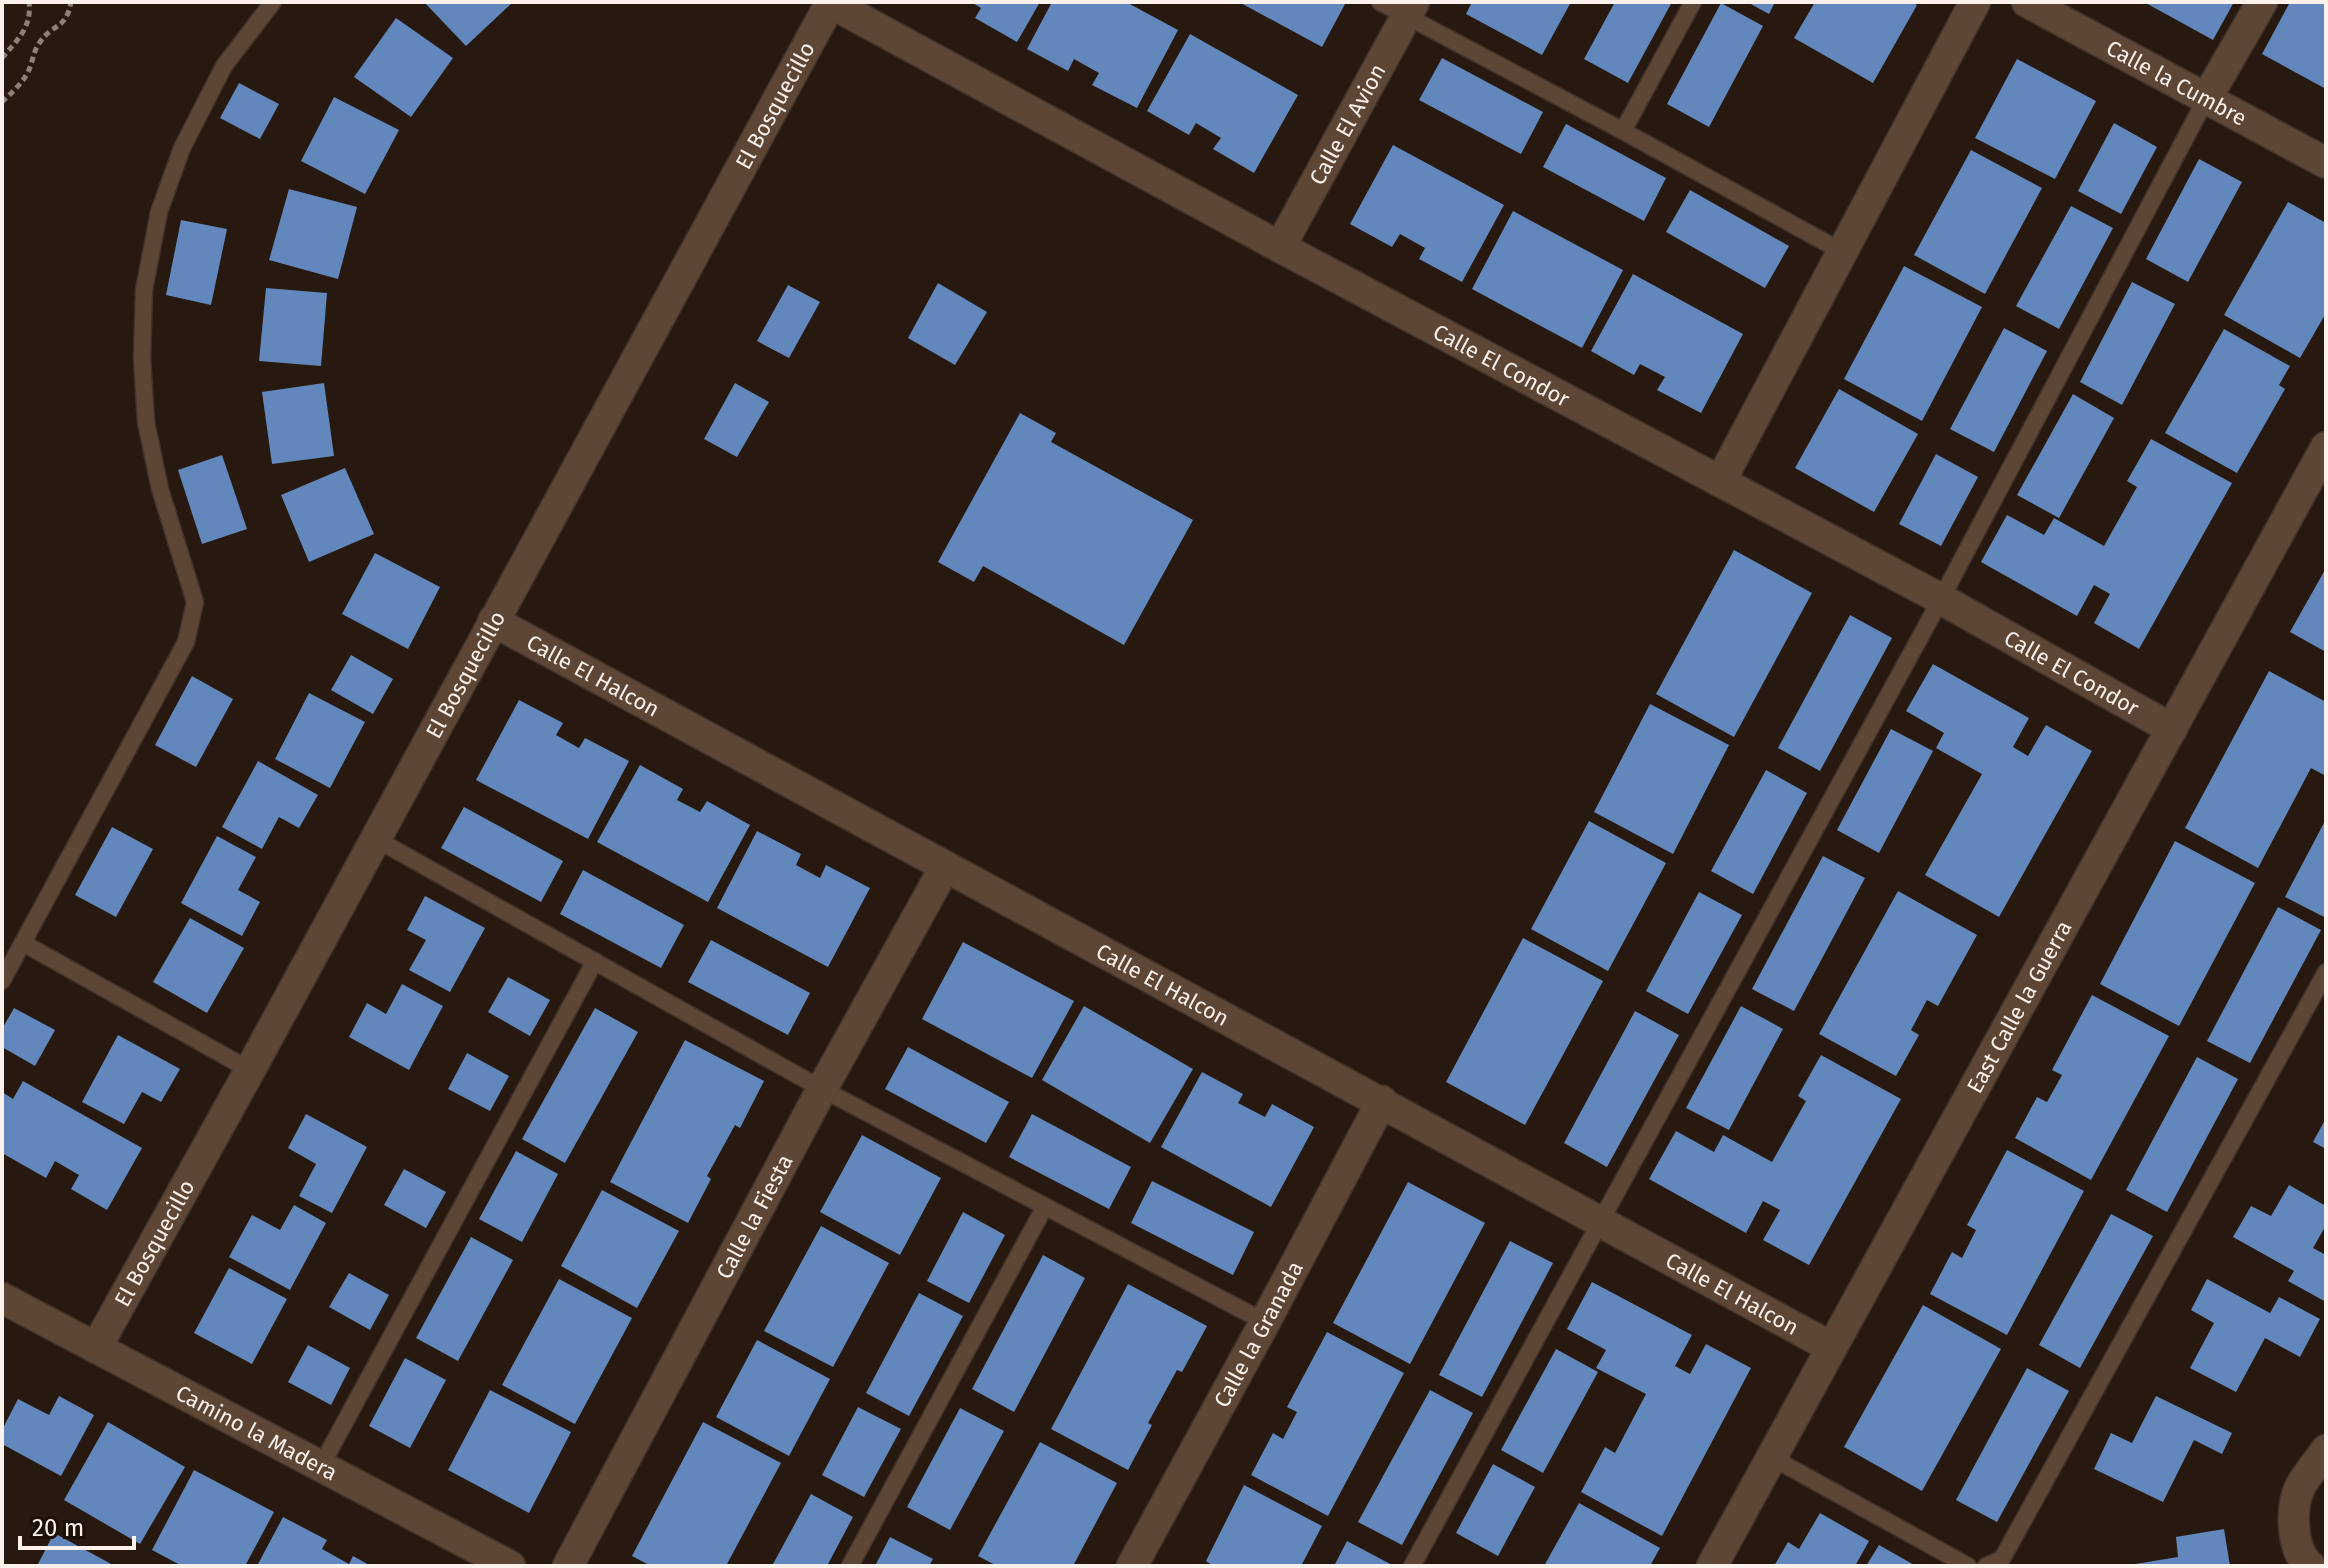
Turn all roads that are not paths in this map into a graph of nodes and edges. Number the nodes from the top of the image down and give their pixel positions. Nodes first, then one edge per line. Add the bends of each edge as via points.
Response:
1 (273, 2) edge
2 (1693, 2) edge
3 (1975, 2) edge
4 (2027, 2) edge
5 (2262, 2) edge
6 (831, 3) edge
7 (1400, 7) edge
8 (2206, 99) junction
9 (1623, 131) junction
10 (2326, 163) edge
11 (1280, 247) junction
12 (1841, 251) junction
13 (2326, 447) edge
14 (1720, 482) junction
15 (1941, 599) junction
16 (493, 621) junction
17 (2172, 729) junction
18 (376, 839) junction
19 (945, 867) junction
20 (23, 943) junction
21 (595, 961) junction
22 (2326, 972) edge
23 (2, 981) edge
24 (250, 1070) junction
25 (822, 1089) junction
26 (1382, 1101) junction
27 (1044, 1208) junction
28 (1601, 1222) junction
29 (2, 1298) edge
30 (1265, 1322) junction
31 (1831, 1347) junction
32 (96, 1348) junction
33 (2326, 1450) edge
34 (1771, 1457) junction
35 (321, 1466) junction
36 (2304, 1557) edge
37 (510, 1566) edge
38 (568, 1566) edge
39 (850, 1566) edge
40 (1132, 1566) edge
41 (1412, 1566) edge
42 (1712, 1566) edge
43 (1968, 1566) edge
44 (1986, 1566) edge

1 - 20 lane via 224,66 182,148 159,212 144,290 146,422 160,489 195,602 186,642
2 - 9 lane
3 - 12 street
4 - 8 street, Calle la Cumbre
5 - 8 street
6 - 11 street, Calle El Condor
6 - 16 street, El Bosquecillo
7 - 9 lane
7 - 11 street, Calle El Avion
8 - 10 street, Calle la Cumbre
8 - 15 lane
9 - 12 lane
11 - 14 street, Calle El Condor
12 - 14 street
13 - 17 street, East Calle la Guerra
14 - 15 street, Calle El Condor
15 - 17 street, Calle El Condor
15 - 28 lane
16 - 18 street, El Bosquecillo
16 - 19 street, Calle El Halcon
17 - 31 street, East Calle la Guerra
18 - 21 lane
18 - 24 street, El Bosquecillo
19 - 25 street, Calle la Fiesta
19 - 26 street, Calle El Halcon
20 - 23 lane
20 - 24 lane
21 - 25 lane
21 - 35 lane
22 - 44 lane via 2002,1559
24 - 32 street, El Bosquecillo
25 - 27 lane
25 - 38 street, Calle la Fiesta
26 - 28 street, Calle El Halcon
26 - 30 street, Calle la Granada
27 - 30 lane
27 - 39 lane
28 - 31 street, Calle El Halcon
28 - 41 lane
29 - 32 street, Camino la Madera
30 - 40 street, Calle la Granada
31 - 34 street, East Calle la Guerra
32 - 35 street, Camino la Madera
33 - 36 street via 2299,1489 2293,1528
34 - 42 street, East Calle la Guerra
34 - 43 lane
35 - 37 street, Camino la Madera

